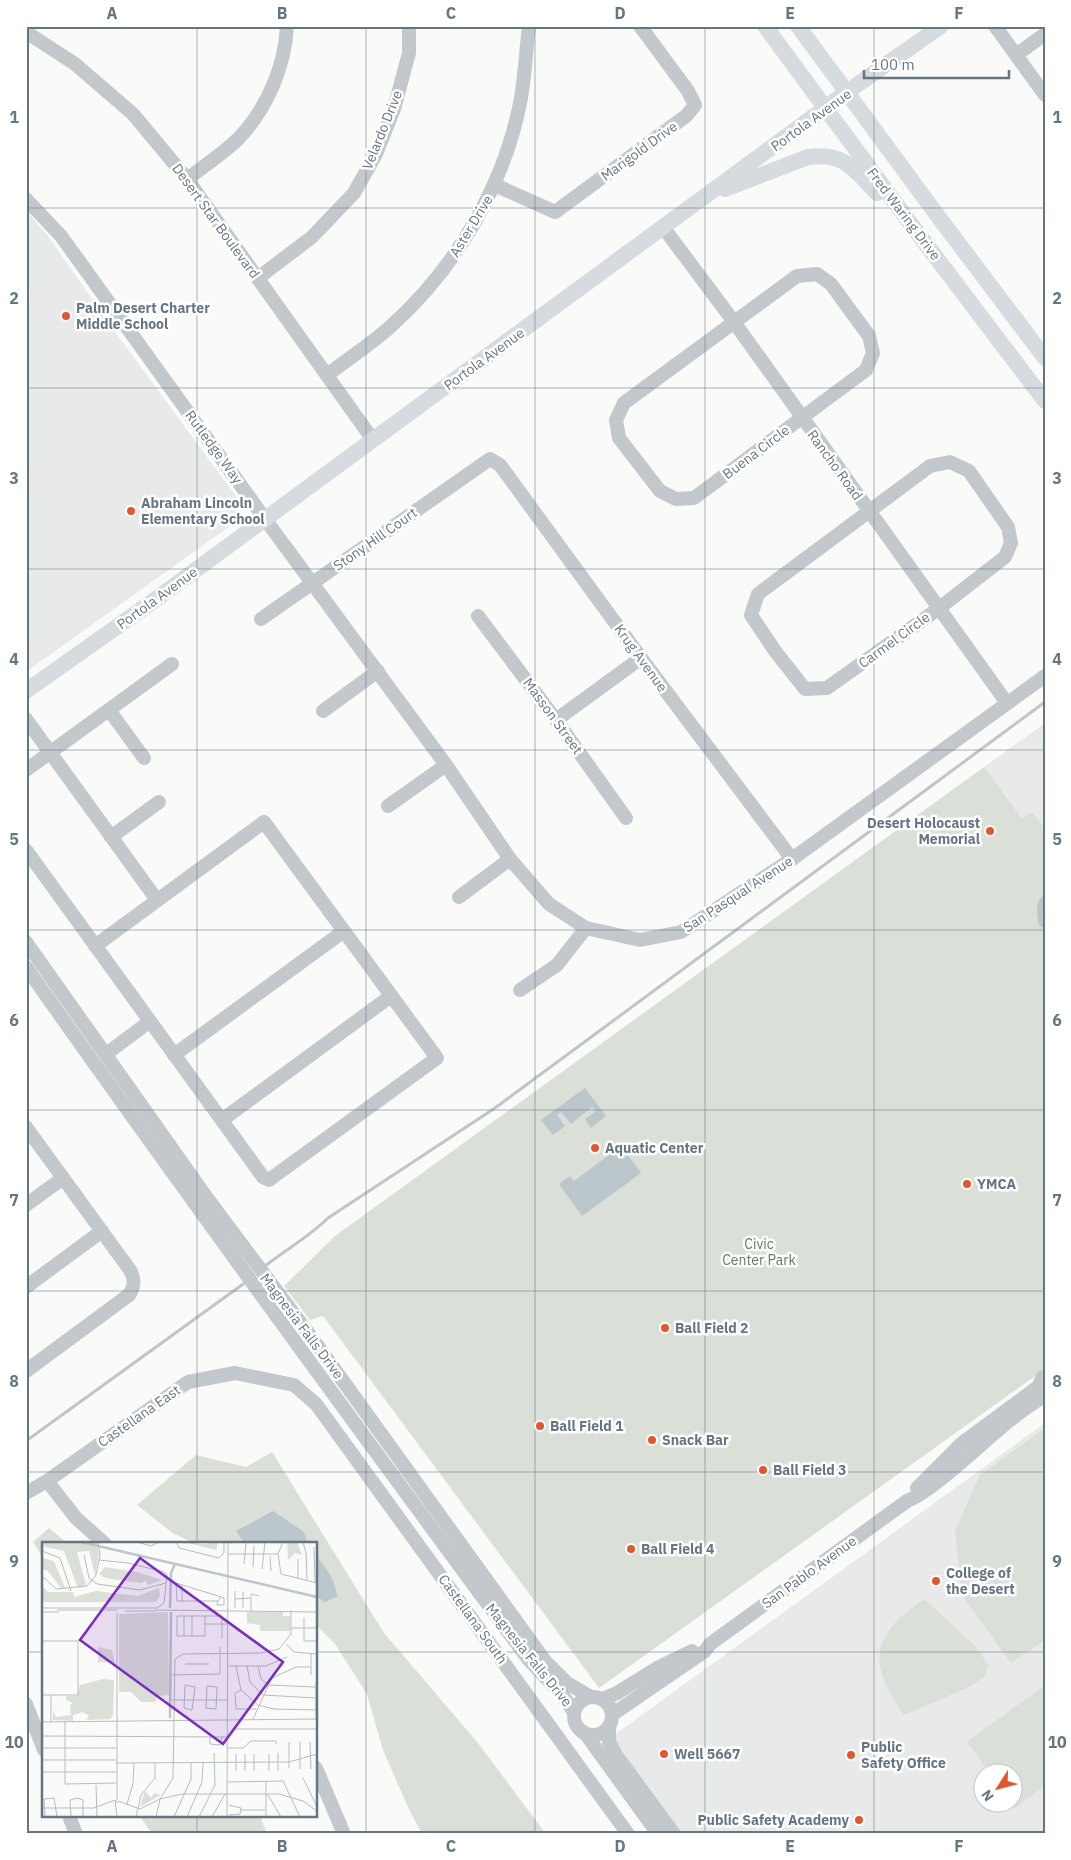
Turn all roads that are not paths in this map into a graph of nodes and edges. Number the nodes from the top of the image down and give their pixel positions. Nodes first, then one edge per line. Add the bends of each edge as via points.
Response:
1 (287, 26) edge
2 (410, 26) edge
3 (529, 26) edge
4 (640, 26) edge
5 (765, 26) edge
6 (798, 26) edge
7 (941, 26) edge
8 (995, 26) edge
9 (26, 32) edge
10 (1045, 34) edge
11 (1016, 56) junction
12 (847, 92) junction
13 (1045, 95) edge
14 (825, 109) junction
15 (187, 179) junction
16 (495, 185) junction
17 (704, 197) junction
18 (26, 199) edge
19 (663, 227) junction
20 (916, 231) junction
21 (258, 278) junction
22 (734, 322) junction
23 (1045, 358) edge
24 (327, 375) junction
25 (1045, 401) edge
26 (801, 418) junction
27 (374, 440) junction
28 (490, 459) joint
29 (868, 512) junction
30 (265, 519) junction
31 (313, 583) junction
32 (938, 609) junction
33 (478, 616) dead end
34 (261, 619) dead end
35 (641, 658) junction
36 (172, 664) dead end
37 (378, 671) junction
38 (1045, 676) edge
39 (26, 691) edge
40 (1008, 703) junction
41 (109, 710) junction
42 (323, 711) dead end
43 (26, 720) edge
44 (556, 720) junction
45 (432, 747) joint
46 (50, 752) junction
47 (144, 758) dead end
48 (446, 765) junction
49 (26, 770) edge
50 (159, 802) dead end
51 (388, 806) dead end
52 (626, 818) dead end
53 (111, 837) junction
54 (26, 850) edge
55 (510, 859) junction
56 (792, 859) junction
57 (459, 896) dead end
58 (157, 900) junction
59 (586, 928) junction
60 (344, 931) junction
61 (26, 942) edge
62 (95, 946) junction
63 (26, 967) edge
64 (520, 990) dead end
65 (391, 996) junction
66 (149, 1022) junction
67 (106, 1054) junction
68 (174, 1055) junction
69 (222, 1120) junction
70 (26, 1127) edge
71 (64, 1178) junction
72 (26, 1205) edge
73 (102, 1232) junction
74 (245, 1261) junction
75 (26, 1288) edge
76 (269, 1294) junction
77 (26, 1371) edge
78 (1044, 1375) edge
79 (1045, 1396) edge
80 (316, 1404) joint
81 (47, 1481) junction
82 (26, 1493) edge
83 (907, 1501) junction
84 (103, 1542) edge
85 (710, 1644) junction
86 (597, 1698) junction
87 (26, 1704) edge
88 (574, 1712) junction
89 (611, 1721) junction
90 (585, 1733) junction
91 (42, 1745) edge
92 (318, 1773) edge
93 (70, 1818) edge
94 (76, 1834) edge
95 (344, 1834) edge
96 (628, 1834) edge
97 (658, 1834) edge
98 (674, 1834) edge

1 - 15 street via 277,79 263,105 238,138
2 - 21 street, Velardo Drive via 409,53 394,109 376,154 354,193 312,237
3 - 16 street, Aster Drive via 521,98
4 - 16 street, Marigold Drive via 688,91 695,105 686,116 556,212
5 - 14 main road, Fred Waring Drive
6 - 12 main road, Fred Waring Drive
7 - 12 main road, Portola Avenue
8 - 11 street
9 - 15 street, Desert Star Boulevard via 74,64 133,114
10 - 11 street
11 - 13 street
12 - 14 main road, Portola Avenue
12 - 23 main road, Fred Waring Drive
14 - 17 main road, Portola Avenue
14 - 20 main road, Fred Waring Drive
15 - 21 street, Desert Star Boulevard
16 - 24 street, Aster Drive via 442,273 390,327
17 - 19 main road, Portola Avenue
17 - 20 main road via 808,156 834,156 847,163
18 - 30 street, Rutledge Way via 61,236
19 - 22 street, Rancho Road
19 - 27 main road, Portola Avenue
20 - 25 main road, Fred Waring Drive
21 - 24 street, Desert Star Boulevard
22 - 26 street, Rancho Road
22 - 26 street, Buena Circle via 797,276 817,274 831,284 869,336 873,354 866,370
22 - 26 street, Buena Circle via 624,403 616,420 619,438 660,491 676,499 694,498
24 - 27 street, Desert Star Boulevard
26 - 29 street, Rancho Road
27 - 30 main road, Portola Avenue
28 - 31 street, Stony Hill Court
28 - 35 street, Krug Avenue via 500,464
29 - 32 street, Rancho Road
29 - 32 street, Carmel Circle via 930,466 950,462 969,471 1008,527 1011,542 1005,557
29 - 32 street, Carmel Circle via 758,594 751,614 775,651 805,689 827,688
30 - 31 street, Rutledge Way
30 - 39 main road, Portola Avenue
31 - 34 street, Stony Hill Court
31 - 37 street, Rutledge Way
32 - 40 street, Rancho Road
33 - 44 street, Masson Street
35 - 44 street
35 - 56 street, Krug Avenue
36 - 41 street
37 - 42 street
37 - 45 street, Rutledge Way
38 - 40 street, San Pasqual Avenue
40 - 56 street, San Pasqual Avenue
41 - 46 street
41 - 47 street
43 - 46 street
44 - 52 street, Masson Street
45 - 48 street, San Pasqual Avenue
46 - 49 street
46 - 53 street
48 - 51 street
48 - 55 street, San Pasqual Avenue
50 - 53 street
53 - 58 street
54 - 62 street
55 - 57 street
55 - 59 street, San Pasqual Avenue via 549,904
56 - 59 street, San Pasqual Avenue via 681,932 640,940
58 - 60 street via 264,822
58 - 62 street
59 - 64 street via 557,965
60 - 65 street
60 - 68 street
61 - 67 street, Magnesia Falls Drive
62 - 66 street
63 - 74 street, Magnesia Falls Drive via 176,1179
65 - 69 street
65 - 69 street via 437,1058 268,1180 263,1178
66 - 67 street
66 - 68 street
67 - 74 street, Magnesia Falls Drive
68 - 69 street
70 - 71 street
71 - 72 street
71 - 73 street
73 - 75 street
73 - 77 street via 130,1270 134,1278 133,1290
74 - 76 street, Magnesia Falls Drive
76 - 86 street, Magnesia Falls Drive via 300,1335 312,1338 545,1661 567,1683
76 - 88 street, Magnesia Falls Drive via 529,1660
78 - 83 street, San Pablo Avenue via 1038,1387 961,1444
79 - 83 street, San Pablo Avenue via 1020,1412 919,1496
80 - 81 street, Castellana East via 294,1385 234,1373 188,1382
80 - 96 street, Castellana South
81 - 82 street, Castellana East
81 - 84 street via 76,1518
83 - 85 street, San Pablo Avenue
85 - 86 street, San Pablo Avenue via 659,1667 617,1693
85 - 89 street, San Pablo Avenue
86 - 88 street via 580,1702
86 - 89 street via 611,1708
87 - 91 street
88 - 90 street via 576,1724
89 - 90 street via 598,1735
89 - 98 street via 610,1742 616,1755
90 - 97 street
92 - 95 street
93 - 94 street

